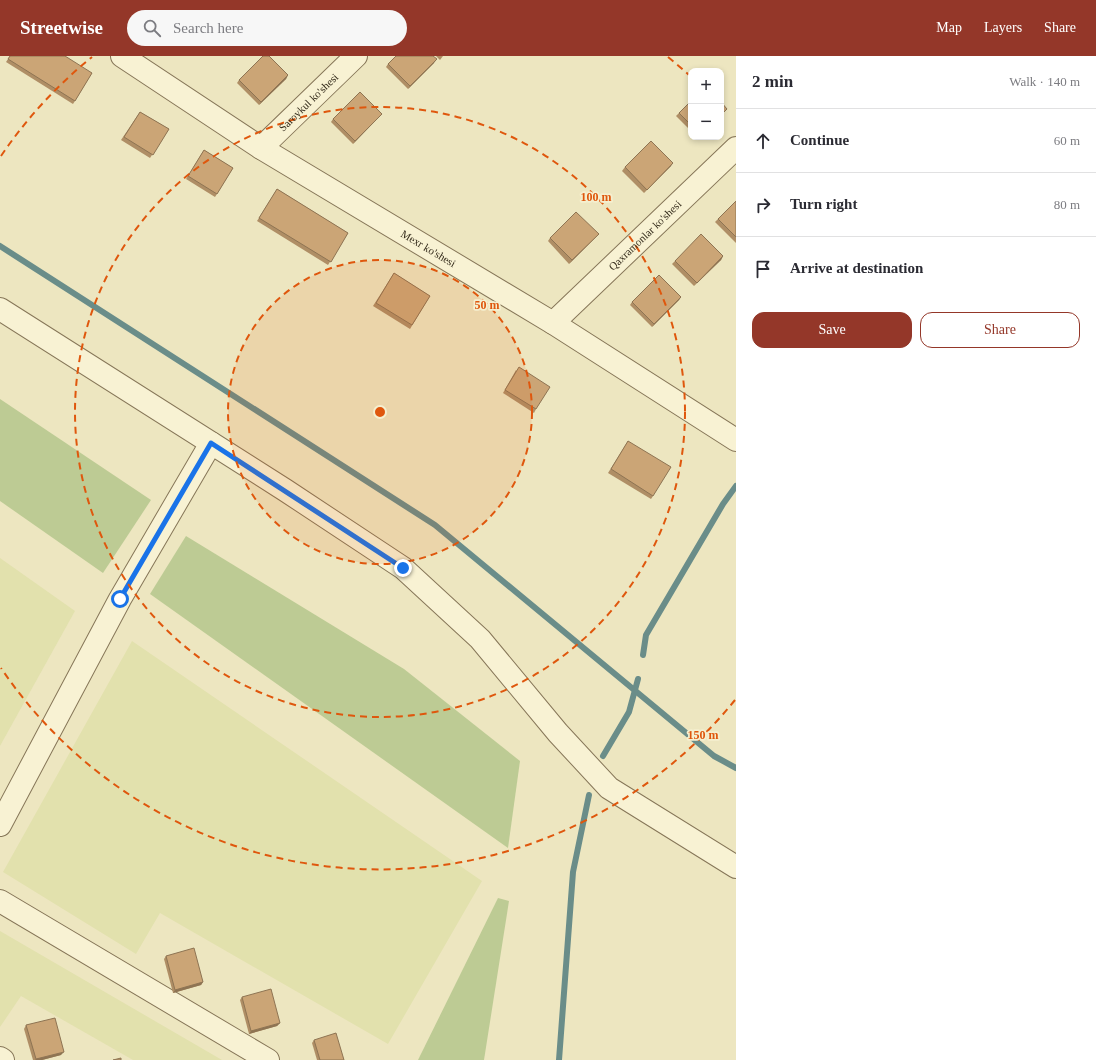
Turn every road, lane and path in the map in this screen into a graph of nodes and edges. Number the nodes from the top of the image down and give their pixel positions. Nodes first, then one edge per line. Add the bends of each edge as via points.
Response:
1 (122, 56) edge
2 (356, 56) edge
3 (261, 148) junction
4 (736, 148) edge
5 (0, 309) edge
6 (553, 322) junction
7 (736, 440) edge
8 (211, 443) junction
9 (0, 825) edge
10 (736, 867) edge
11 (0, 901) edge
12 (0, 1058) edge
13 (3, 1060) edge
14 (268, 1060) edge

1 - 3 street, Mexr ko'shesi
2 - 3 street, Saroykul ko'shesi
3 - 6 street, Mexr ko'shesi
4 - 6 street, Qaxramonlar ko'shesi
5 - 8 street
6 - 7 street, Mexr ko'shesi
8 - 9 street via 120,599
8 - 10 street via 403,568 480,639 558,733 609,788
11 - 14 street
12 - 13 street

